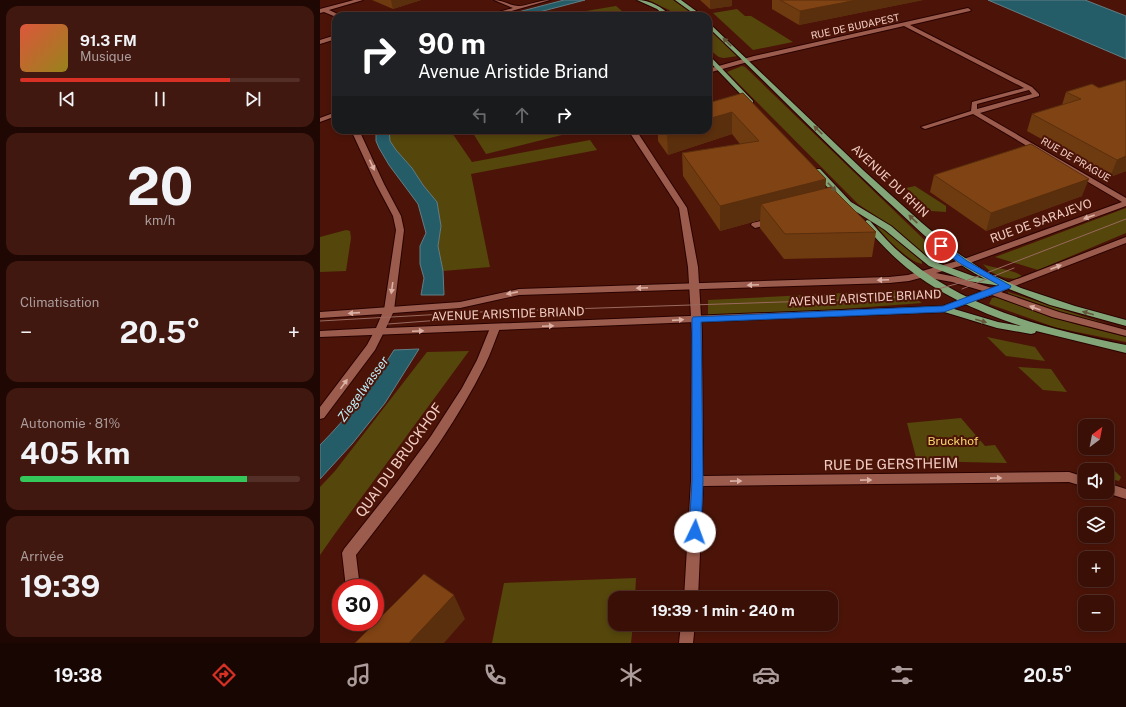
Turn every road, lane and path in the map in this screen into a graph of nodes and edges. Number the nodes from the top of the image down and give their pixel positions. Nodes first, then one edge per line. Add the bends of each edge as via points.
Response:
1 (360, 0) edge
2 (497, 0) edge
3 (547, 0) edge
4 (640, 0) edge
5 (678, 0) edge
6 (519, 8) junction
7 (968, 10) dead end
8 (322, 11) edge
9 (504, 12) edge
10 (663, 12) edge
11 (694, 12) edge
12 (332, 14) edge
13 (905, 24) junction
14 (712, 28) edge
15 (332, 38) edge
16 (320, 42) edge
17 (712, 60) edge
18 (746, 60) junction
19 (718, 67) junction
20 (712, 69) edge
21 (757, 108) edge
22 (974, 112) junction
23 (332, 116) edge
24 (320, 120) edge
25 (925, 127) dead end
26 (357, 134) edge
27 (635, 134) edge
28 (811, 165) edge
29 (1126, 202) edge
30 (849, 204) junction
31 (784, 218) edge
32 (755, 225) dead end
33 (1126, 240) edge
34 (964, 262) junction
35 (942, 269) junction
36 (921, 274) junction
37 (695, 286) junction
38 (1007, 286) junction
39 (990, 292) junction
40 (966, 300) junction
41 (944, 309) junction
42 (389, 310) junction
43 (320, 315) edge
44 (696, 319) junction
45 (1126, 323) edge
46 (495, 328) junction
47 (379, 332) junction
48 (1126, 333) edge
49 (320, 334) edge
50 (1063, 336) junction
51 (1126, 349) edge
52 (320, 415) edge
53 (1078, 480) edge
54 (698, 481) junction
55 (1114, 490) edge
56 (1126, 494) edge
57 (352, 579) edge
58 (691, 591) edge
59 (687, 631) edge
60 (686, 643) edge

1 - 8 street
2 - 6 street
3 - 6 street
4 - 10 main road
5 - 11 main road
6 - 9 street
7 - 13 street, RUE DE BUDAPEST
8 - 12 street
13 - 18 street, RUE DE BUDAPEST
13 - 22 street via 1030,88 974,103
18 -> 14 main road, AVENUE DU RHIN
15 - 16 street
17 - 19 main road
18 - 19 street
34 -> 18 main road, AVENUE DU RHIN via 944,248 854,166
19 - 20 street
19 - 21 main road
22 - 25 street
22 - 29 street, RUE DE PRAGUE
23 - 24 street
26 -> 42 street via 398,216 400,230
27 - 37 street via 682,208
28 -> 30 main road
29 -> 34 street, RUE DE SARAJEVO
30 - 35 main road via 888,228 924,259
30 - 36 main road via 900,257
31 - 32 street
38 -> 33 street
34 - 35 street, AVENUE ARISTIDE BRIAND
34 - 38 main road, AVENUE DU RHIN
35 - 36 street, AVENUE ARISTIDE BRIAND
35 - 38 main road
36 -> 37 street, AVENUE ARISTIDE BRIAND via 889,280
36 - 39 street via 952,278
36 - 40 main road
37 -> 42 street, AVENUE ARISTIDE BRIAND via 518,292 460,305
37 - 44 street
38 - 39 street, AVENUE ARISTIDE BRIAND
45 -> 38 main road, AVENUE DU RHIN via 1049,302
39 - 40 street, AVENUE ARISTIDE BRIAND
48 -> 39 street via 1076,322
40 - 41 street, AVENUE ARISTIDE BRIAND
40 - 50 main road via 1002,316
41 - 44 street, AVENUE ARISTIDE BRIAND
41 -> 50 main road via 997,325
42 -> 43 street, AVENUE ARISTIDE BRIAND
42 - 47 street
46 -> 44 street, AVENUE ARISTIDE BRIAND
44 - 54 street
47 -> 46 street, AVENUE ARISTIDE BRIAND
46 - 57 street, QUAI DU BRUCKHOF via 480,364 460,400 418,465 349,553
47 - 49 street, AVENUE ARISTIDE BRIAND
52 -> 47 street via 371,347
50 - 51 main road
54 -> 53 street, RUE DE GERSTHEIM via 1069,477
54 - 58 street
55 - 56 street
59 - 60 street

